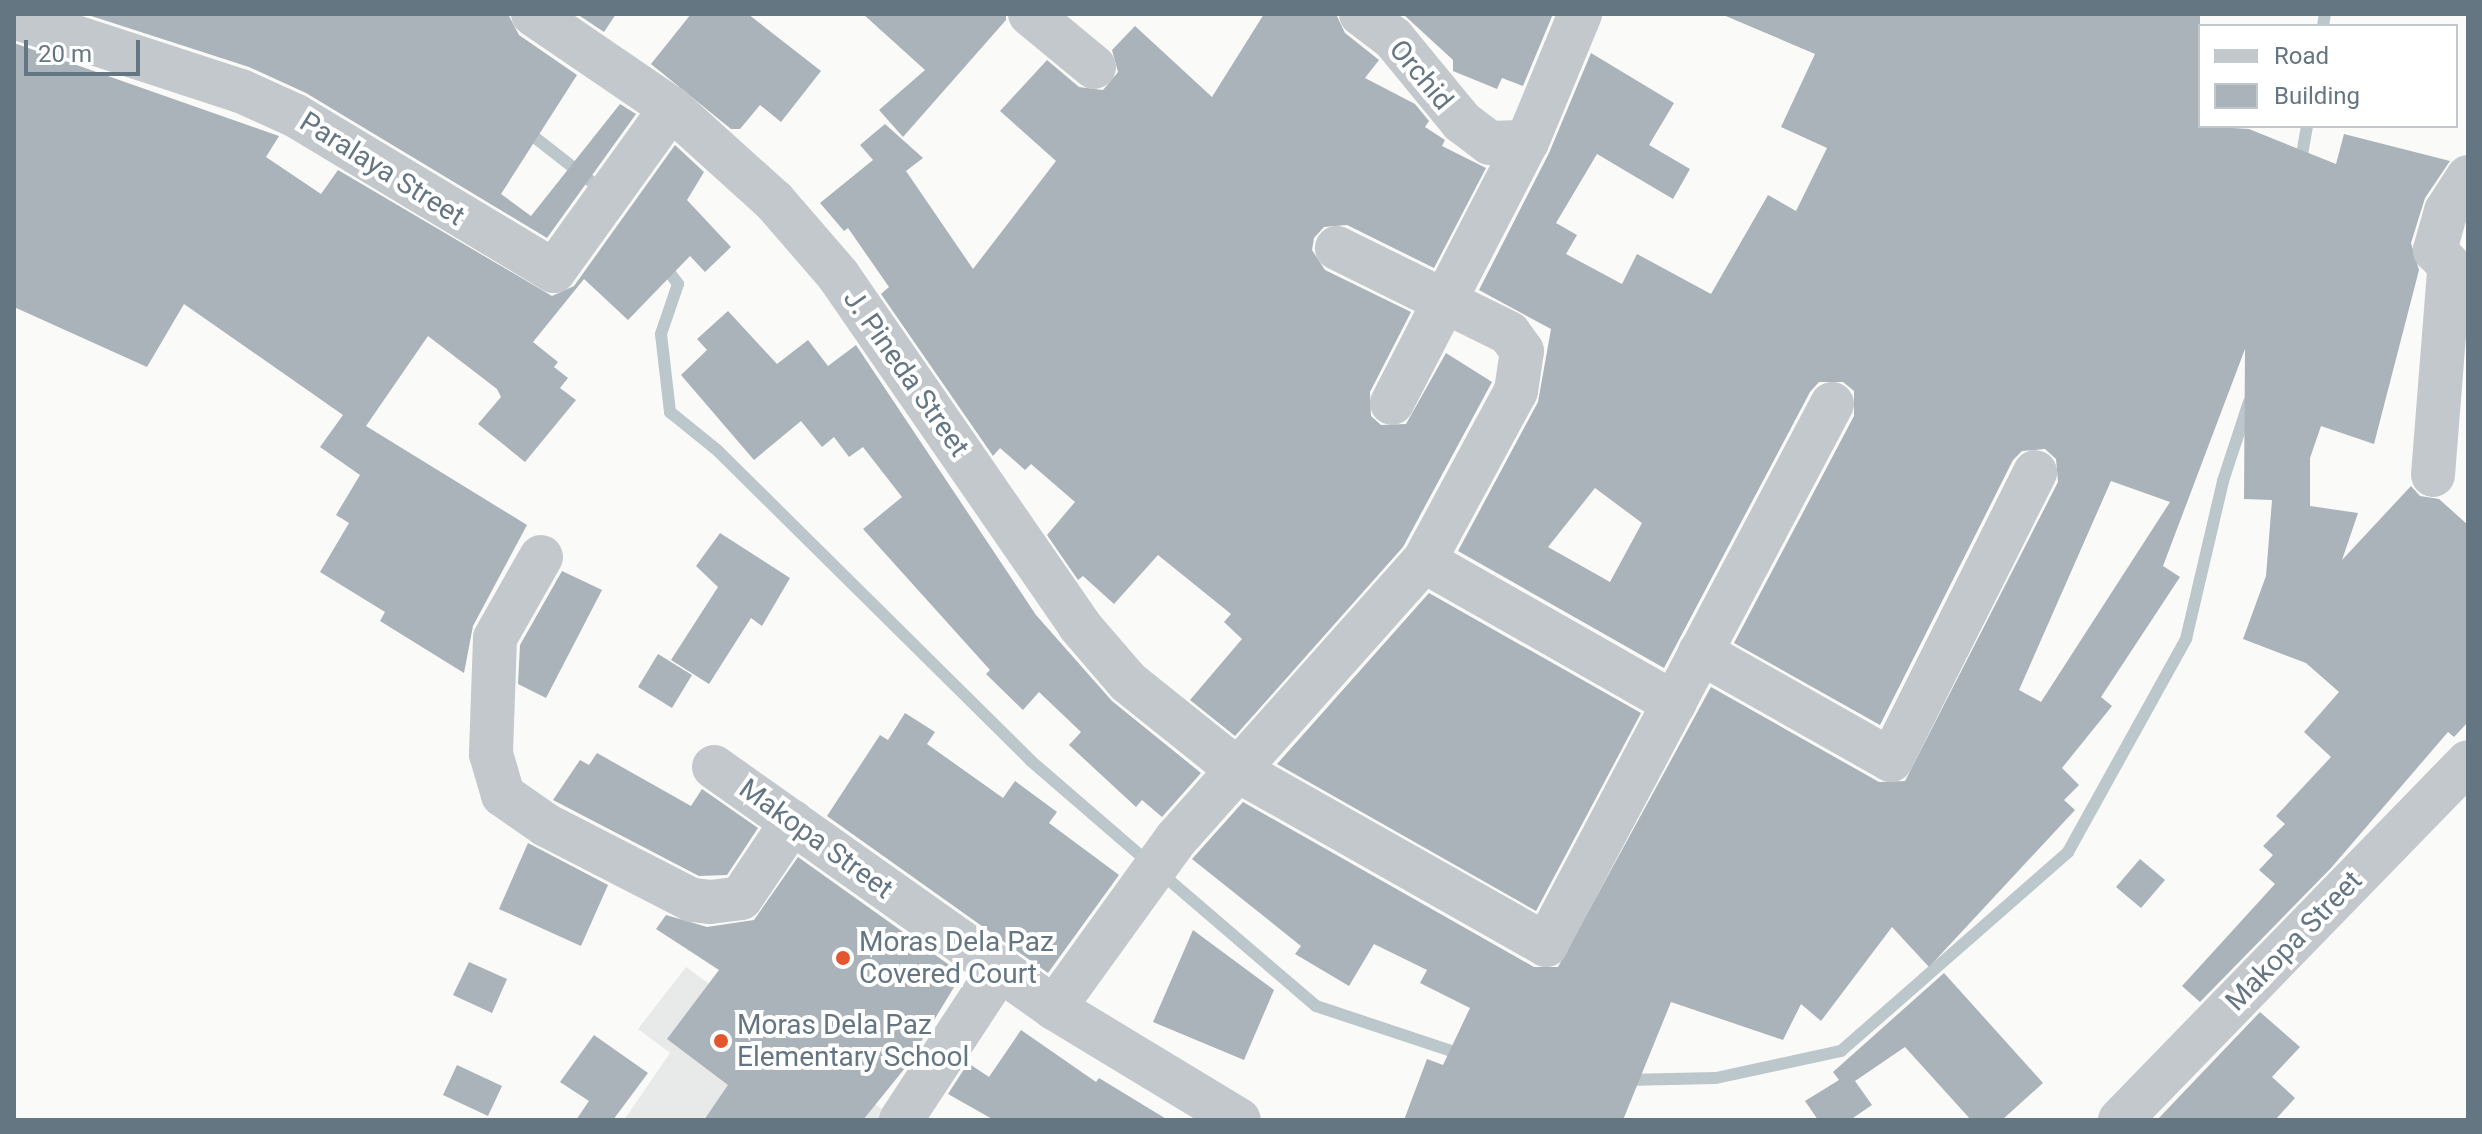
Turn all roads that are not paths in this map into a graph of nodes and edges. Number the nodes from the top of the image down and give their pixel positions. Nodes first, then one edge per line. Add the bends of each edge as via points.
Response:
1 (533, 14) edge
2 (1030, 14) edge
3 (1361, 14) edge
4 (1580, 14) edge
5 (14, 17) edge
6 (1094, 67) dead end
7 (671, 108) junction
8 (1527, 142) junction
9 (2468, 177) edge
10 (1337, 248) dead end
11 (2458, 278) edge
12 (1448, 300) junction
13 (1392, 403) dead end
14 (1832, 404) dead end
15 (2035, 472) dead end
16 (2433, 475) dead end
17 (541, 557) dead end
18 (1424, 561) junction
19 (1700, 652) junction
20 (1674, 703) junction
21 (2468, 762) edge
22 (714, 767) dead end
23 (1239, 771) junction
24 (792, 822) junction
25 (999, 970) junction
26 (1054, 1008) junction
27 (901, 1120) edge
28 (1239, 1120) edge
29 (2120, 1120) edge

1 - 7 street, J. Pineda Street
2 - 6 street
3 - 8 street, Orchid via 1393,38 1462,122 1490,143
4 - 8 street
5 - 7 street, Paralaya Street via 241,91 296,116 554,271
7 - 23 street, J. Pineda Street via 774,201 838,275 1079,625 1128,682
8 - 12 street
9 - 11 street via 2436,237 2435,250
10 - 12 street
11 - 16 street
12 - 13 street
12 - 18 street via 1509,333 1522,351 1516,391
14 - 19 street
15 - 19 street via 1891,760
17 - 24 street via 495,638 491,754 503,795 546,825 692,900 710,902 741,898
18 - 20 street
18 - 23 street
19 - 20 street
20 - 23 street, J. Pineda Street via 1546,945
21 - 29 street, Makopa Street
22 - 24 street, Makopa Street
23 - 26 street via 1135,889
24 - 25 street, Makopa Street
25 - 26 street, Makopa Street
25 - 27 street
26 - 28 street, Makopa Street

